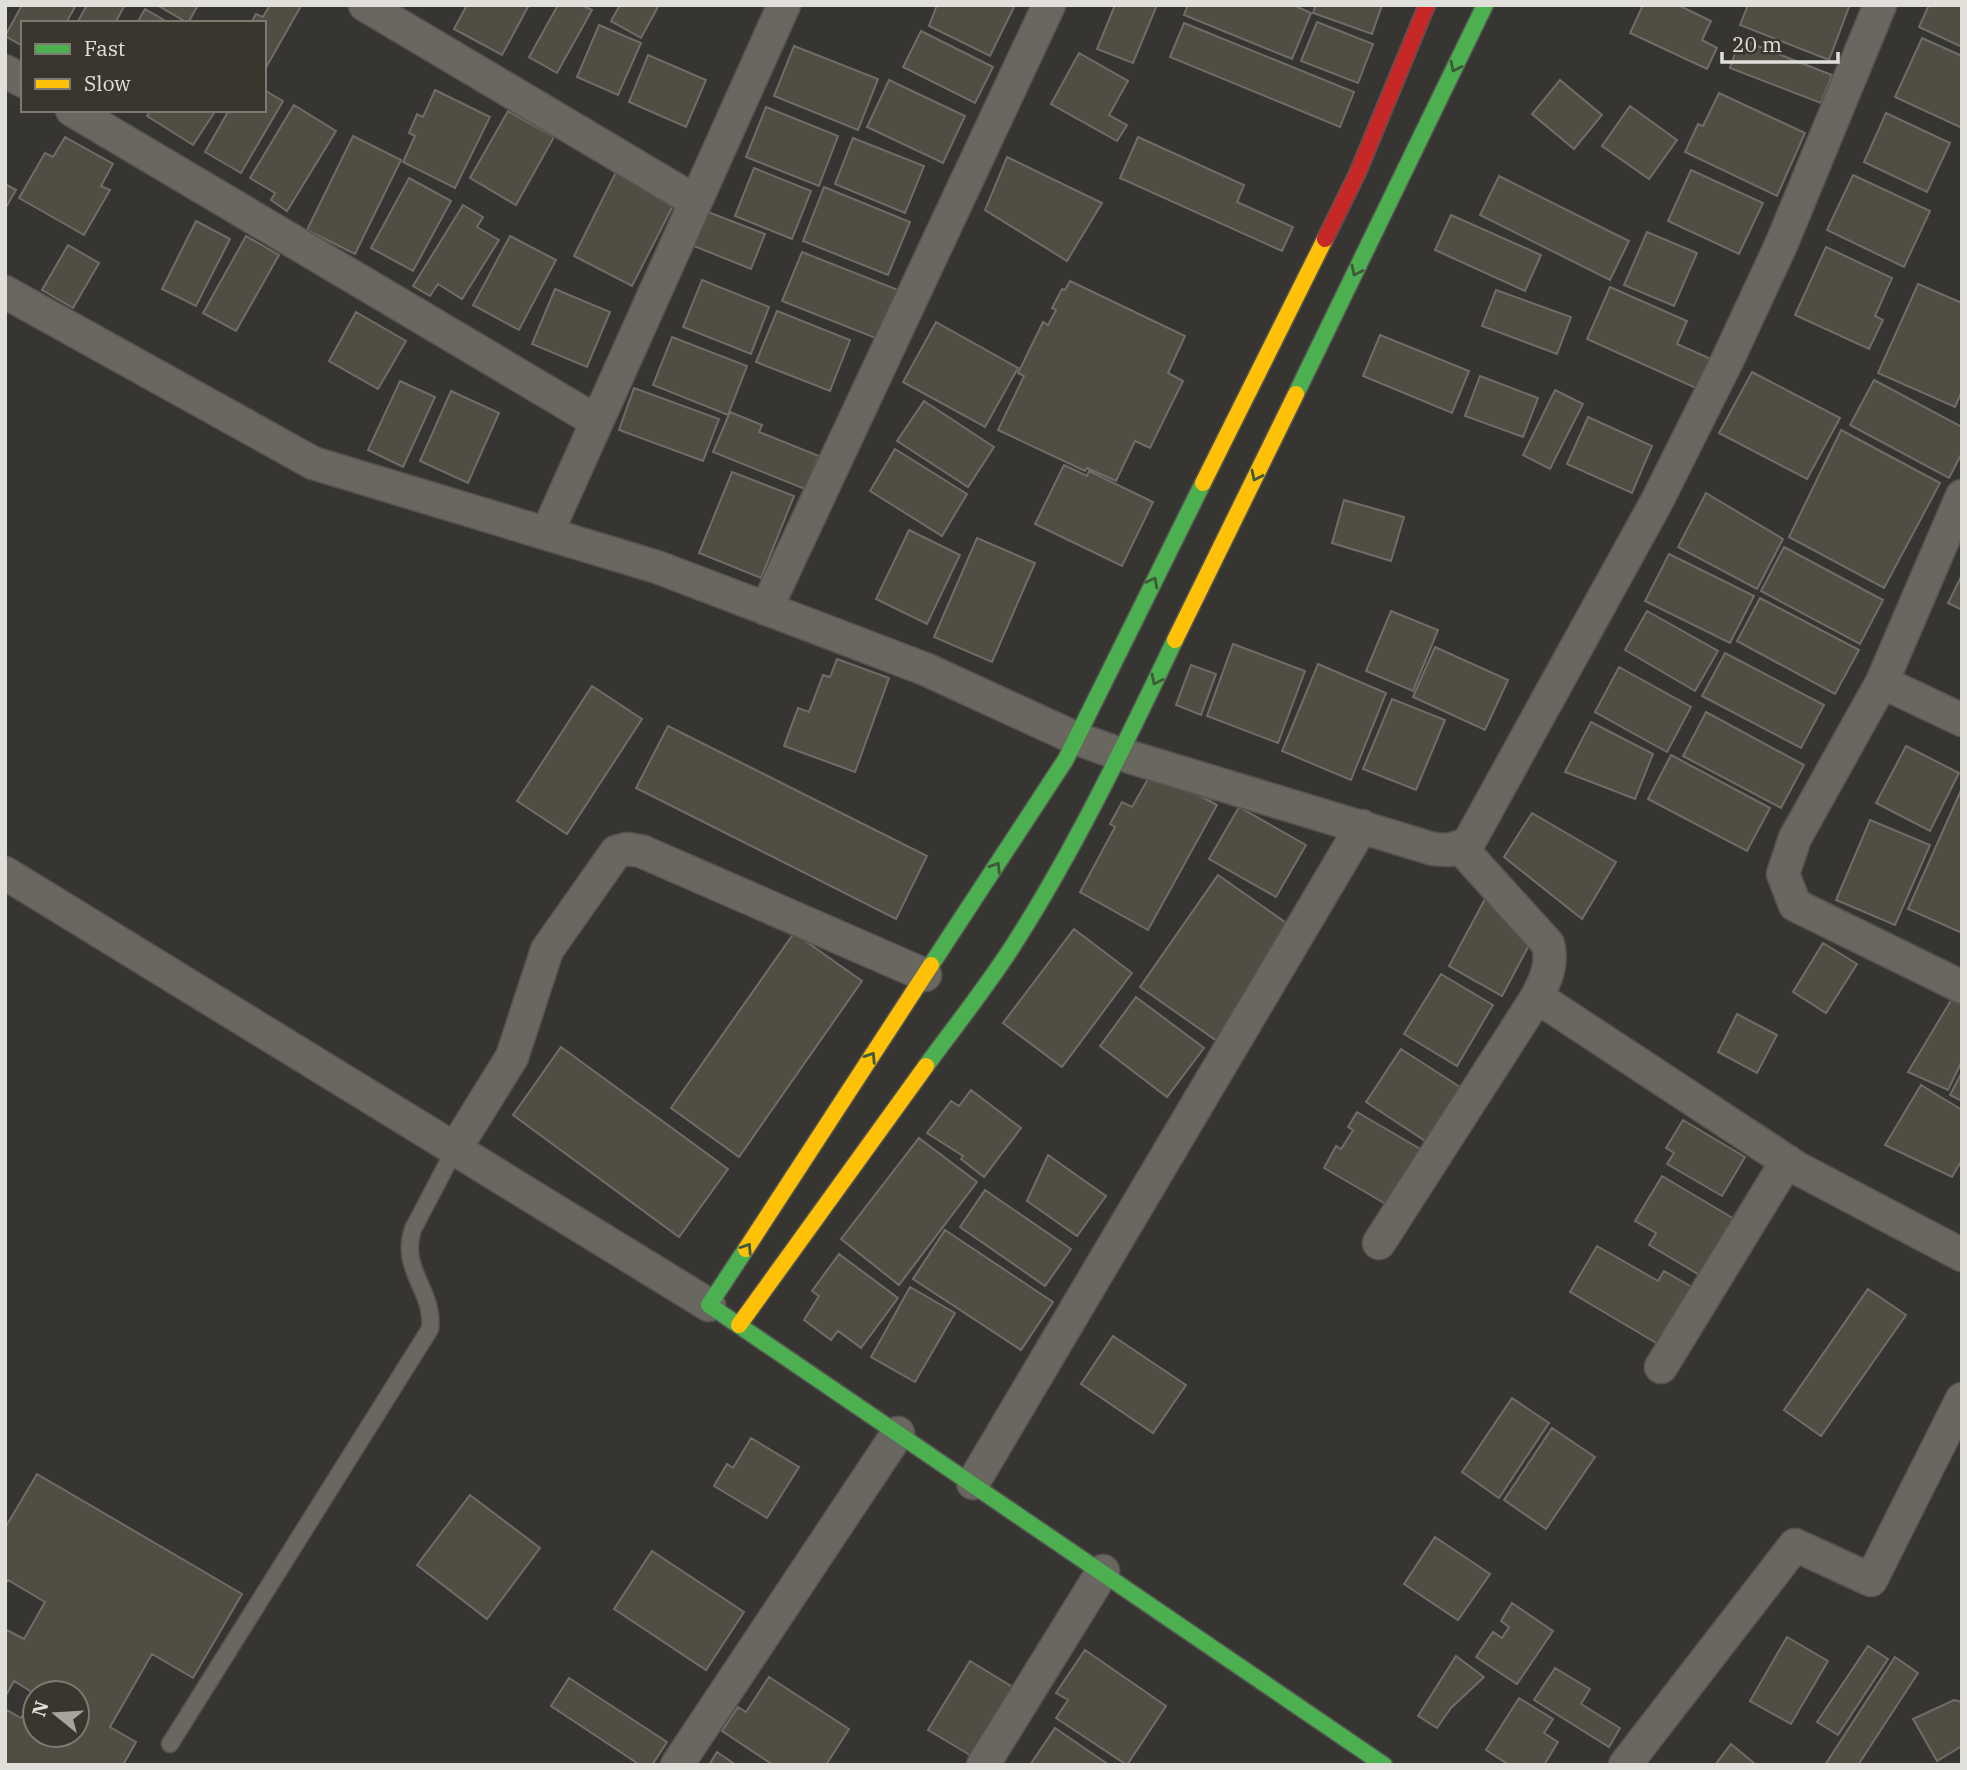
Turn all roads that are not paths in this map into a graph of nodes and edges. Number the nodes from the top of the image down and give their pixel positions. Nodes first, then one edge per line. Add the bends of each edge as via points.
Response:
1 (365, 5) edge
2 (783, 5) edge
3 (1049, 5) edge
4 (1427, 5) edge
5 (1485, 5) edge
6 (1880, 5) edge
7 (5, 71) edge
8 (21, 80) edge
9 (75, 112) edge
10 (695, 201) junction
11 (5, 292) edge
12 (1278, 334) junction
13 (1319, 348) junction
14 (596, 421) junction
15 (1962, 496) edge
16 (547, 534) junction
17 (766, 609) junction
18 (1882, 682) junction
19 (1962, 720) edge
20 (1075, 738) junction
21 (1120, 754) junction
22 (1362, 826) junction
23 (1460, 847) junction
24 (5, 873) edge
25 (925, 975) junction
26 (1962, 987) edge
27 (1537, 998) junction
28 (455, 1149) junction
29 (1787, 1161) junction
30 (1379, 1243) dead end
31 (1962, 1255) edge
32 (709, 1305) junction
33 (740, 1325) junction
34 (1661, 1367) dead end
35 (1962, 1399) edge
36 (898, 1433) junction
37 (973, 1483) junction
38 (1103, 1572) junction
39 (170, 1744) dead end
40 (677, 1765) edge
41 (983, 1765) edge
42 (1384, 1765) edge
43 (1625, 1765) edge

1 - 10 street
2 - 10 street
3 - 17 street
4 - 12 street via 1358,172
5 -> 13 street
6 - 23 street via 1781,245 1669,478 1468,844
7 - 8 street
9 - 14 street
10 - 14 street
11 - 16 street via 313,463
12 - 13 street
20 -> 12 street
13 -> 21 street
14 - 16 street
15 - 18 street
16 - 17 street via 657,567
17 - 20 street via 925,669
18 - 19 street
18 - 26 street via 1795,838 1783,874 1795,905
20 - 21 street
25 -> 20 street via 1066,759
21 - 22 street
21 - 33 street via 1015,943
22 - 23 street via 1433,849
22 - 37 street
23 - 27 street via 1548,944 1551,957
24 - 28 street
25 - 28 street via 641,851 616,852 547,950 512,1057
32 -> 25 street
27 - 29 street
27 - 30 street
28 - 32 street
28 - 39 lane via 408,1242 408,1254 432,1315 427,1336
29 - 31 street
29 - 34 street
32 - 33 street
33 - 36 street
35 - 43 street via 1871,1580 1795,1545
36 - 37 street
36 - 40 street
37 - 38 street
38 - 41 street
38 - 42 street

